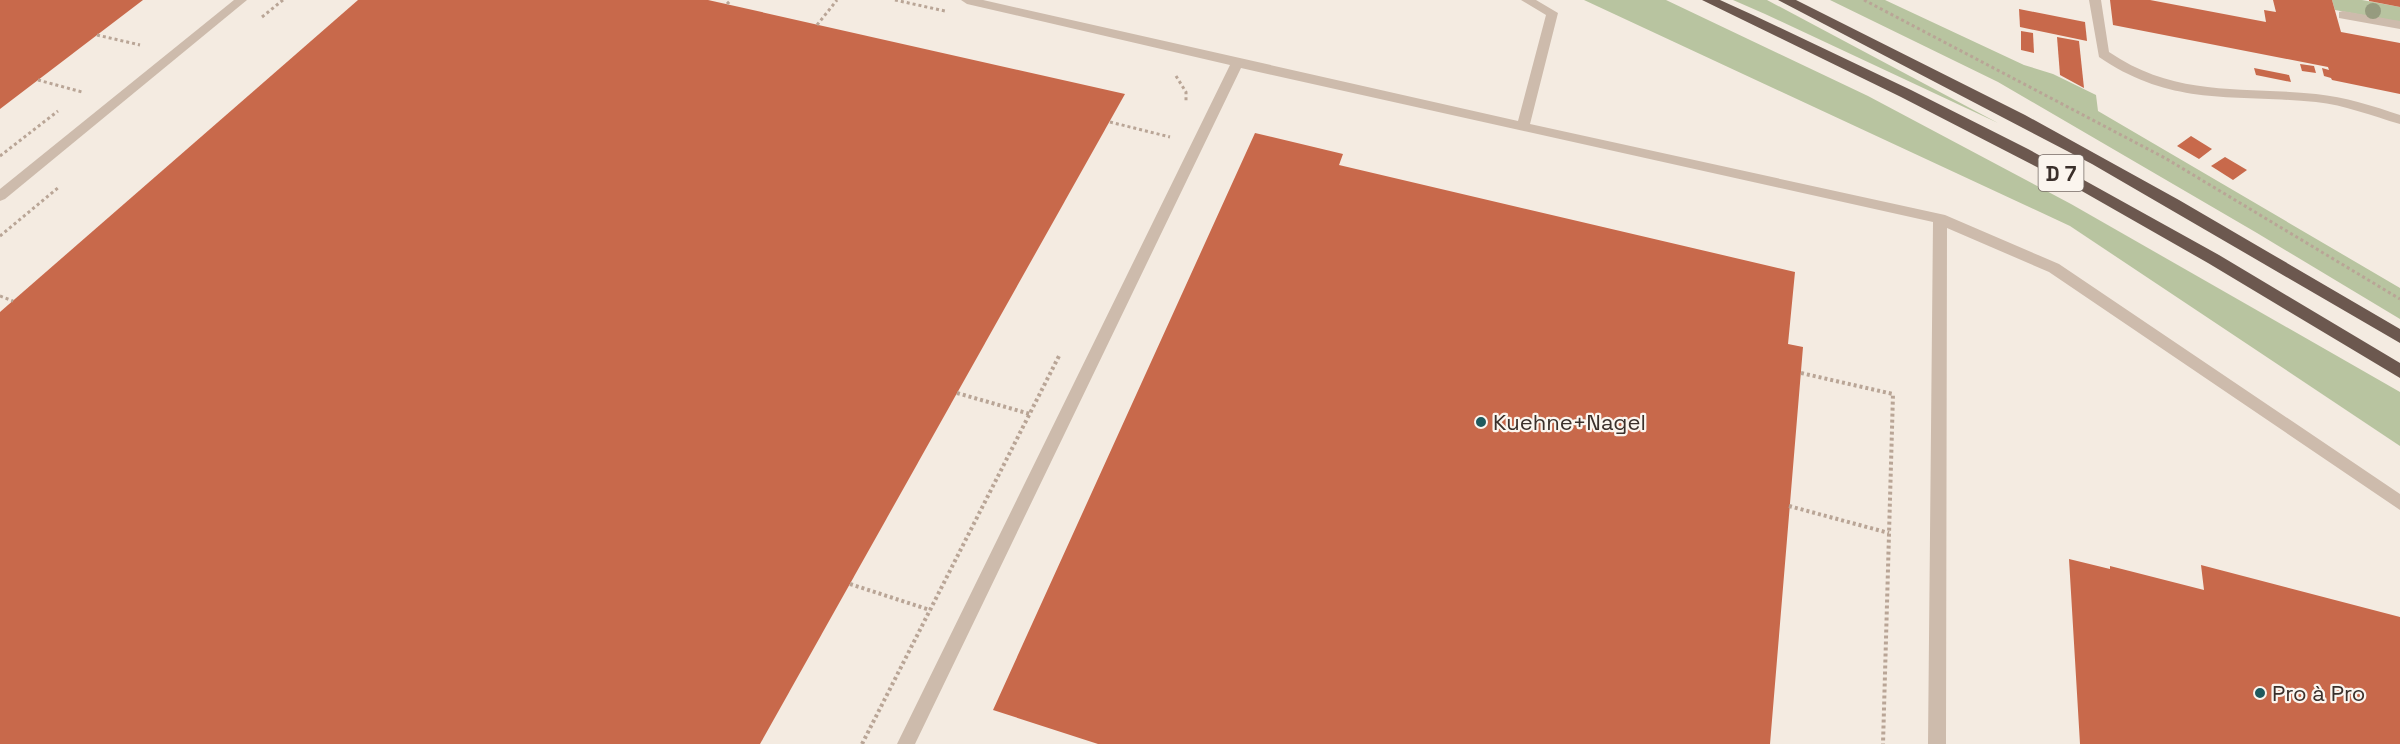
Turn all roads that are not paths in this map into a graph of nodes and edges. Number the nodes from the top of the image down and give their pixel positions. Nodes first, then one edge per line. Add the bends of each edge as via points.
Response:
1 (241, 0) edge
2 (967, 0) edge
3 (1527, 0) edge
4 (1709, 0) edge
5 (1785, 0) edge
6 (2095, 0) edge
7 (2343, 15) dead end
8 (2400, 25) edge
9 (1237, 63) junction
10 (2400, 120) edge
11 (1523, 126) junction
12 (0, 196) edge
13 (1940, 219) junction
14 (2400, 337) edge
15 (2400, 371) edge
16 (2400, 503) edge
17 (906, 744) edge
18 (1937, 744) edge

1 - 12 lane
2 - 9 lane
3 - 11 lane via 1552,13
4 - 15 highway, D 7 via 2024,153 2179,238
5 - 14 highway, D 7 via 2102,164
6 - 10 lane via 2103,54 2121,68 2158,83 2193,91 2316,99
7 - 8 lane
9 - 11 lane
9 - 17 lane
11 - 13 lane
13 - 16 lane via 2054,268
13 - 18 lane

